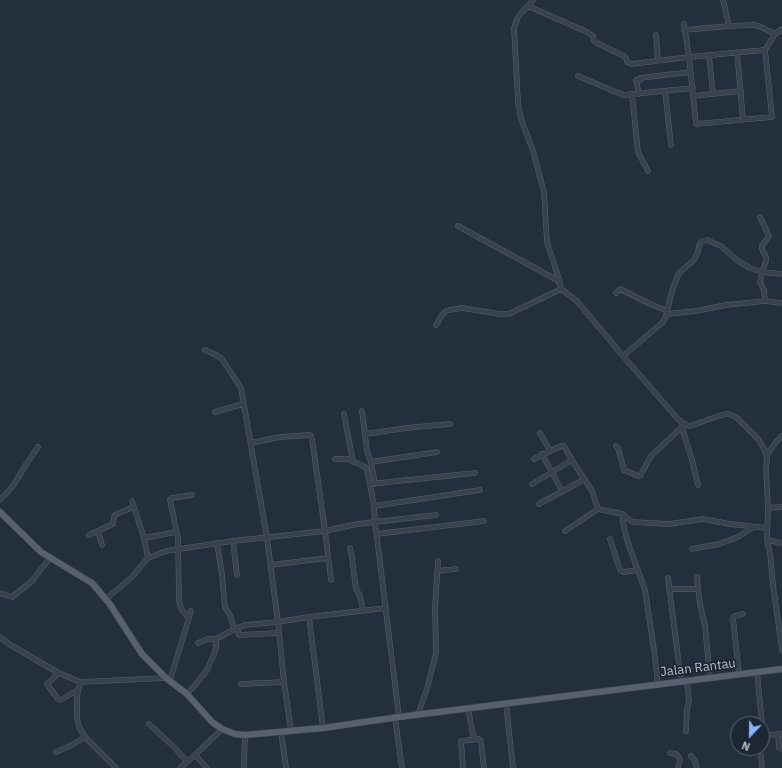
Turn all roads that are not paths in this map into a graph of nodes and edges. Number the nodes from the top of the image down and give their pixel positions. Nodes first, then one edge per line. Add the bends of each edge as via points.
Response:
1 (533, 0) edge
2 (723, 0) edge
3 (528, 6) junction
4 (684, 24) dead end
5 (729, 26) junction
6 (782, 29) edge
7 (684, 30) junction
8 (775, 34) junction
9 (656, 35) dead end
10 (766, 50) junction
11 (737, 52) junction
12 (709, 55) junction
13 (689, 57) junction
14 (658, 61) junction
15 (691, 72) junction
16 (578, 76) dead end
17 (692, 88) junction
18 (666, 91) junction
19 (740, 91) junction
20 (639, 94) junction
21 (713, 94) junction
22 (632, 95) junction
23 (693, 96) junction
24 (743, 120) junction
25 (671, 145) dead end
26 (648, 171) dead end
27 (760, 217) dead end
28 (458, 226) dead end
29 (762, 272) junction
30 (782, 274) edge
31 (561, 286) junction
32 (616, 292) dead end
33 (764, 301) junction
34 (782, 303) edge
35 (667, 312) junction
36 (436, 325) dead end
37 (205, 350) dead end
38 (623, 356) junction
39 (243, 404) junction
40 (362, 411) dead end
41 (215, 412) dead end
42 (344, 414) dead end
43 (450, 424) dead end
44 (684, 426) junction
45 (540, 433) dead end
46 (365, 434) junction
47 (782, 436) edge
48 (251, 443) junction
49 (616, 446) dead end
50 (38, 448) dead end
51 (550, 451) junction
52 (437, 452) dead end
53 (542, 454) junction
54 (335, 459) dead end
55 (534, 459) dead end
56 (572, 460) junction
57 (767, 460) junction
58 (353, 462) junction
59 (371, 462) junction
60 (552, 472) junction
61 (475, 473) dead end
62 (584, 478) junction
63 (372, 484) junction
64 (532, 484) dead end
65 (698, 485) dead end
66 (480, 490) dead end
67 (562, 491) junction
68 (192, 495) dead end
69 (0, 500) edge
70 (132, 501) dead end
71 (539, 504) dead end
72 (374, 506) junction
73 (133, 507) junction
74 (782, 507) edge
75 (768, 508) junction
76 (598, 509) junction
77 (0, 512) edge
78 (622, 514) junction
79 (436, 515) dead end
80 (484, 521) dead end
81 (375, 522) junction
82 (754, 527) junction
83 (767, 528) junction
84 (98, 531) junction
85 (325, 531) junction
86 (564, 531) dead end
87 (176, 532) junction
88 (376, 534) junction
89 (90, 535) dead end
90 (144, 538) junction
91 (267, 538) junction
92 (610, 538) dead end
93 (767, 540) junction
94 (233, 541) junction
95 (217, 543) junction
96 (782, 543) edge
97 (102, 545) dead end
98 (350, 548) dead end
99 (178, 549) junction
100 (692, 549) dead end
101 (50, 558) junction
102 (148, 558) junction
103 (328, 558) junction
104 (438, 561) dead end
105 (272, 565) junction
106 (456, 569) dead end
107 (638, 570) junction
108 (437, 571) junction
109 (237, 575) dead end
110 (697, 577) dead end
111 (668, 578) dead end
112 (331, 580) dead end
113 (669, 589) junction
114 (698, 589) junction
115 (0, 593) edge
116 (106, 599) junction
117 (386, 608) junction
118 (362, 610) junction
119 (191, 611) dead end
120 (743, 614) dead end
121 (309, 617) junction
122 (189, 618) junction
123 (278, 622) junction
124 (236, 628) junction
125 (279, 633) junction
126 (0, 637) edge
127 (216, 639) junction
128 (198, 643) dead end
129 (782, 650) edge
130 (782, 669) edge
131 (756, 672) junction
132 (59, 673) junction
133 (739, 674) junction
134 (710, 678) junction
135 (168, 679) junction
136 (684, 681) junction
137 (80, 682) junction
138 (284, 682) junction
139 (241, 684) dead end
140 (658, 684) junction
141 (79, 689) junction
142 (187, 694) junction
143 (506, 704) junction
144 (468, 708) junction
145 (418, 715) junction
146 (397, 717) junction
147 (149, 724) dead end
148 (323, 728) junction
149 (222, 729) junction
150 (292, 731) junction
151 (686, 731) dead end
152 (281, 732) junction
153 (780, 734) edge
154 (245, 735) junction
155 (85, 737) junction
156 (474, 740) junction
157 (782, 749) edge
158 (56, 752) dead end
159 (670, 753) dead end
160 (195, 755) junction
161 (691, 756) dead end
162 (761, 756) edge
163 (187, 762) junction
164 (116, 768) edge
165 (180, 768) edge
166 (207, 768) edge
167 (244, 768) edge
168 (286, 768) edge
169 (402, 768) edge
170 (463, 768) edge
171 (484, 768) edge
172 (512, 768) edge
173 (678, 768) edge
174 (697, 768) edge
175 (762, 768) edge

1 - 3 street
2 - 5 street
3 - 14 street via 587,32 597,43 624,56 630,64
3 - 31 street via 518,17 514,28 518,102 544,192 547,242
4 - 7 street
5 - 7 street
5 - 8 street via 757,26
6 - 8 street
7 - 13 street
8 - 10 street
9 - 14 street
10 - 11 street
10 - 24 street via 772,117
11 - 12 street
11 - 19 street
12 - 13 street
12 - 21 street
13 - 14 street
13 - 15 street
15 - 17 street
15 - 20 street via 640,78 636,80
16 - 22 street via 620,94
17 - 18 street
17 - 23 street
18 - 20 street
18 - 25 street
19 - 21 street
19 - 24 street
20 - 22 street
21 - 23 street
22 - 26 street via 638,152
23 - 24 street via 696,124
27 - 29 street via 770,236 762,246 766,261
28 - 31 street via 557,280
29 - 30 street
29 - 33 street via 760,282 764,290
29 - 35 street via 738,261 721,246 703,240 694,260 679,273
31 - 36 street via 510,314 462,308 449,310 442,315
31 - 38 street via 577,301
32 - 35 street via 620,289
33 - 34 street
33 - 35 street via 696,311
35 - 38 street via 663,322
37 - 39 street via 222,359 239,385
38 - 44 street
39 - 41 street
39 - 48 street
40 - 46 street
42 - 58 street
43 - 46 street
44 - 49 street via 651,456 640,476 624,470
44 - 57 street via 725,414 736,417 759,440
44 - 65 street
45 - 51 street
46 - 59 street
47 - 57 street via 768,453
48 - 85 street via 280,437 310,435
48 - 91 street
50 - 69 street via 13,486
51 - 53 street
51 - 56 street via 564,446
52 - 59 street
53 - 55 street
53 - 60 street
54 - 58 street via 348,459
56 - 60 street
56 - 62 street
57 - 75 street
58 - 63 street via 366,468
59 - 63 street
60 - 64 street
60 - 67 street
61 - 63 street
62 - 67 street
62 - 76 street
63 - 72 street
66 - 72 street
67 - 71 street
68 - 87 street via 170,499
70 - 73 street
72 - 81 street
73 - 84 street via 115,515 113,524
73 - 90 street
74 - 75 street
75 - 83 street
76 - 78 street
76 - 86 street
77 - 101 main road
78 - 82 street via 634,522 669,524 703,519
78 - 107 street via 628,543
79 - 81 street
80 - 88 street
81 - 85 street
81 - 88 street
82 - 83 street
82 - 100 street via 720,544
83 - 93 street
84 - 89 street
84 - 97 street
85 - 91 street
85 - 103 street
87 - 90 street
87 - 99 street
88 - 117 street
90 - 102 street
91 - 94 street
91 - 105 street
92 - 107 street via 620,570
93 - 96 street
93 - 129 street
94 - 95 street
94 - 109 street
95 - 99 street
95 - 124 street via 225,609
98 - 118 street
99 - 102 street
99 - 122 street via 179,601
101 - 115 street via 31,582 12,597
101 - 116 main road via 92,584
102 - 116 street via 132,577
103 - 105 street
103 - 112 street
104 - 108 street
105 - 123 street
106 - 108 street
107 - 140 street via 645,590
108 - 145 street via 436,653
110 - 114 street
111 - 113 street
113 - 114 street
113 - 136 street
114 - 134 street
116 - 135 main road via 142,654
117 - 118 street
117 - 146 street
118 - 121 street
119 - 122 street
120 - 133 street via 733,617
121 - 123 street
121 - 148 street
122 - 135 street
123 - 124 street
123 - 125 street
124 - 125 street via 239,635
124 - 127 street
125 - 138 street
126 - 132 street
127 - 128 street
127 - 142 street via 216,648 207,670
130 - 131 main road, Jalan Rantau
131 - 133 main road, Jalan Rantau
131 - 153 street via 763,733
132 - 137 street
132 - 141 street via 47,684 59,700
133 - 134 main road, Jalan Rantau
134 - 136 main road, Jalan Rantau
135 - 137 street
135 - 142 main road
136 - 140 main road, Jalan Rantau
136 - 151 street via 689,700 686,709
137 - 141 street
138 - 139 street
138 - 150 street
140 - 143 main road, Jalan Rantau
141 - 155 street via 76,718
142 - 149 main road via 212,722
143 - 144 main road, Jalan Rantau
143 - 172 street
144 - 145 main road, Jalan Rantau
144 - 156 street
145 - 146 main road, Jalan Rantau
146 - 148 main road, Jalan Rantau
146 - 169 street
147 - 163 street
148 - 150 main road, Jalan Rantau
149 - 154 main road, Jalan Rantau
149 - 160 street
150 - 152 main road, Jalan Rantau
152 - 154 main road, Jalan Rantau
152 - 168 street
153 - 157 street via 779,748
154 - 167 street
155 - 158 street
155 - 164 street
156 - 170 street via 461,742
156 - 171 street via 481,741
159 - 173 street via 679,757
160 - 163 street
160 - 166 street
161 - 174 street
162 - 175 street
163 - 165 street

